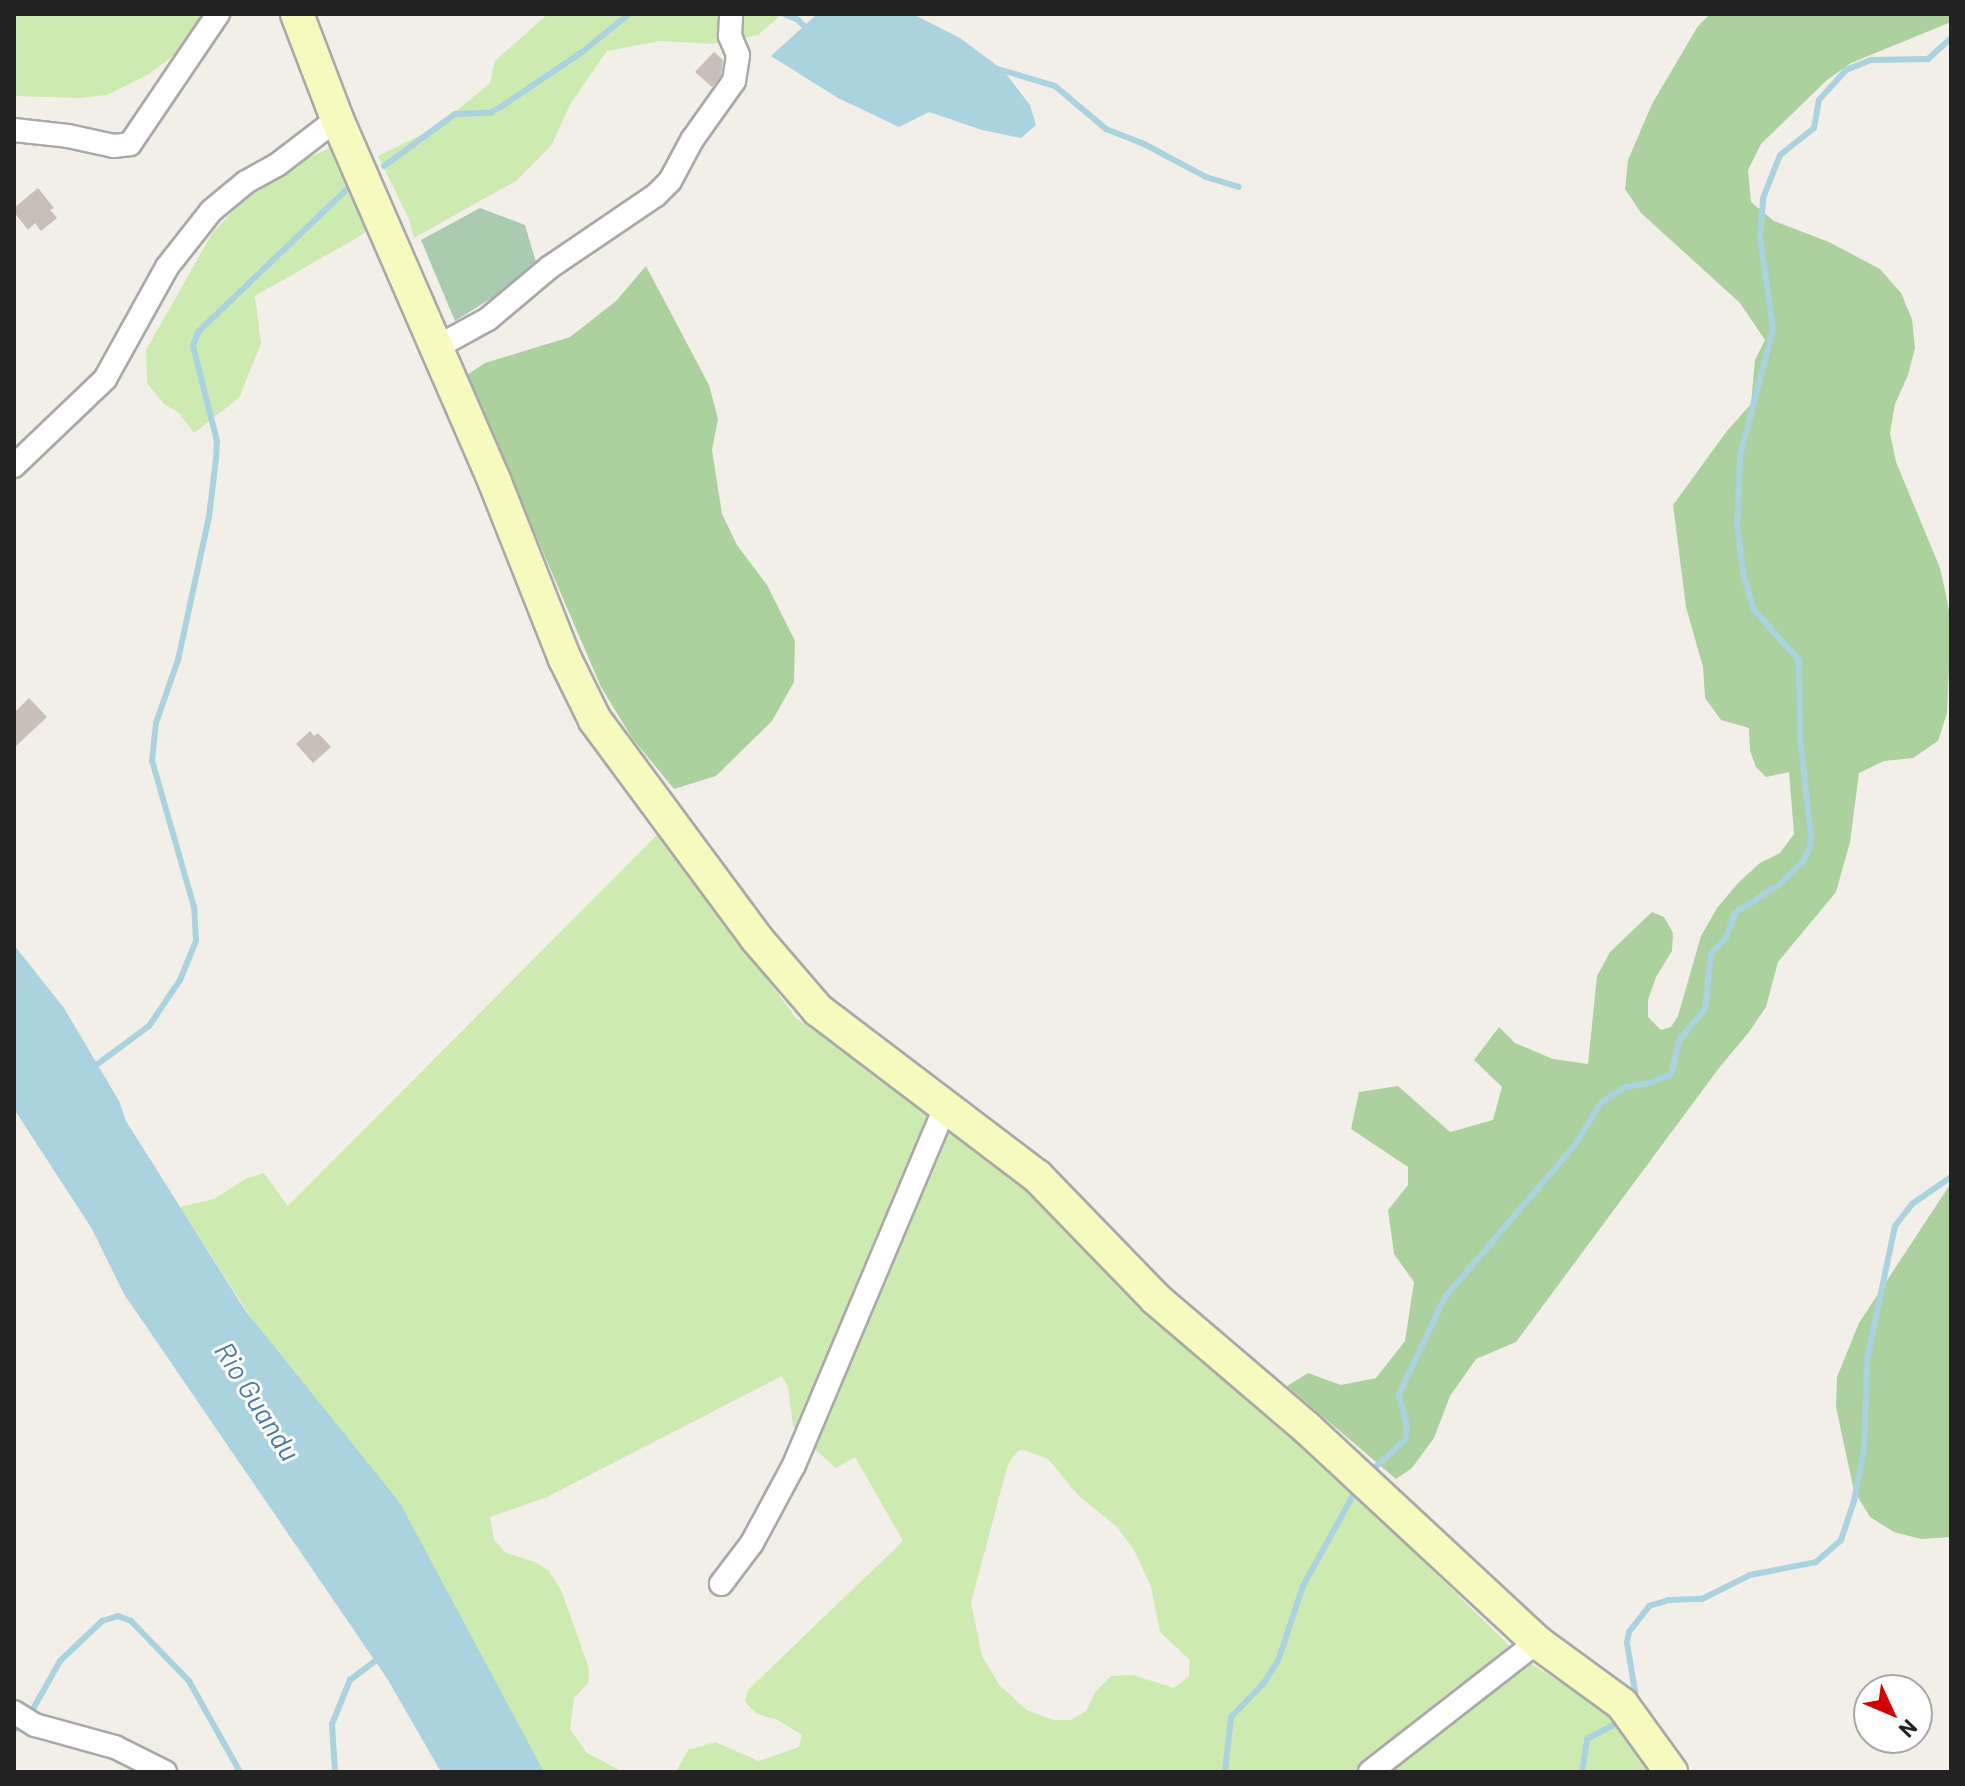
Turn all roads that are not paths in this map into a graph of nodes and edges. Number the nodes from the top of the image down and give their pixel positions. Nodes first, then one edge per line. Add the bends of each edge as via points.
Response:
1 (218, 14) edge
2 (297, 14) edge
3 (731, 14) edge
4 (337, 119) junction
5 (14, 130) edge
6 (437, 347) junction
7 (14, 466) edge
8 (945, 1107) junction
9 (721, 1584) dead end
10 (1537, 1642) junction
11 (14, 1712) edge
12 (165, 1772) edge
13 (1370, 1772) edge
14 (1671, 1772) edge

1 - 5 street via 130,144
2 - 4 main road
3 - 6 street via 730,36 738,55 734,81 670,181 488,319
4 - 6 main road
4 - 7 street via 211,211 167,267 105,379
6 - 8 main road via 595,720 757,939 818,1010
8 - 9 street via 794,1465 752,1543
8 - 10 main road via 1037,1176 1156,1299 1307,1428
10 - 13 street
10 - 14 main road via 1622,1704
11 - 12 street via 35,1725 115,1747

